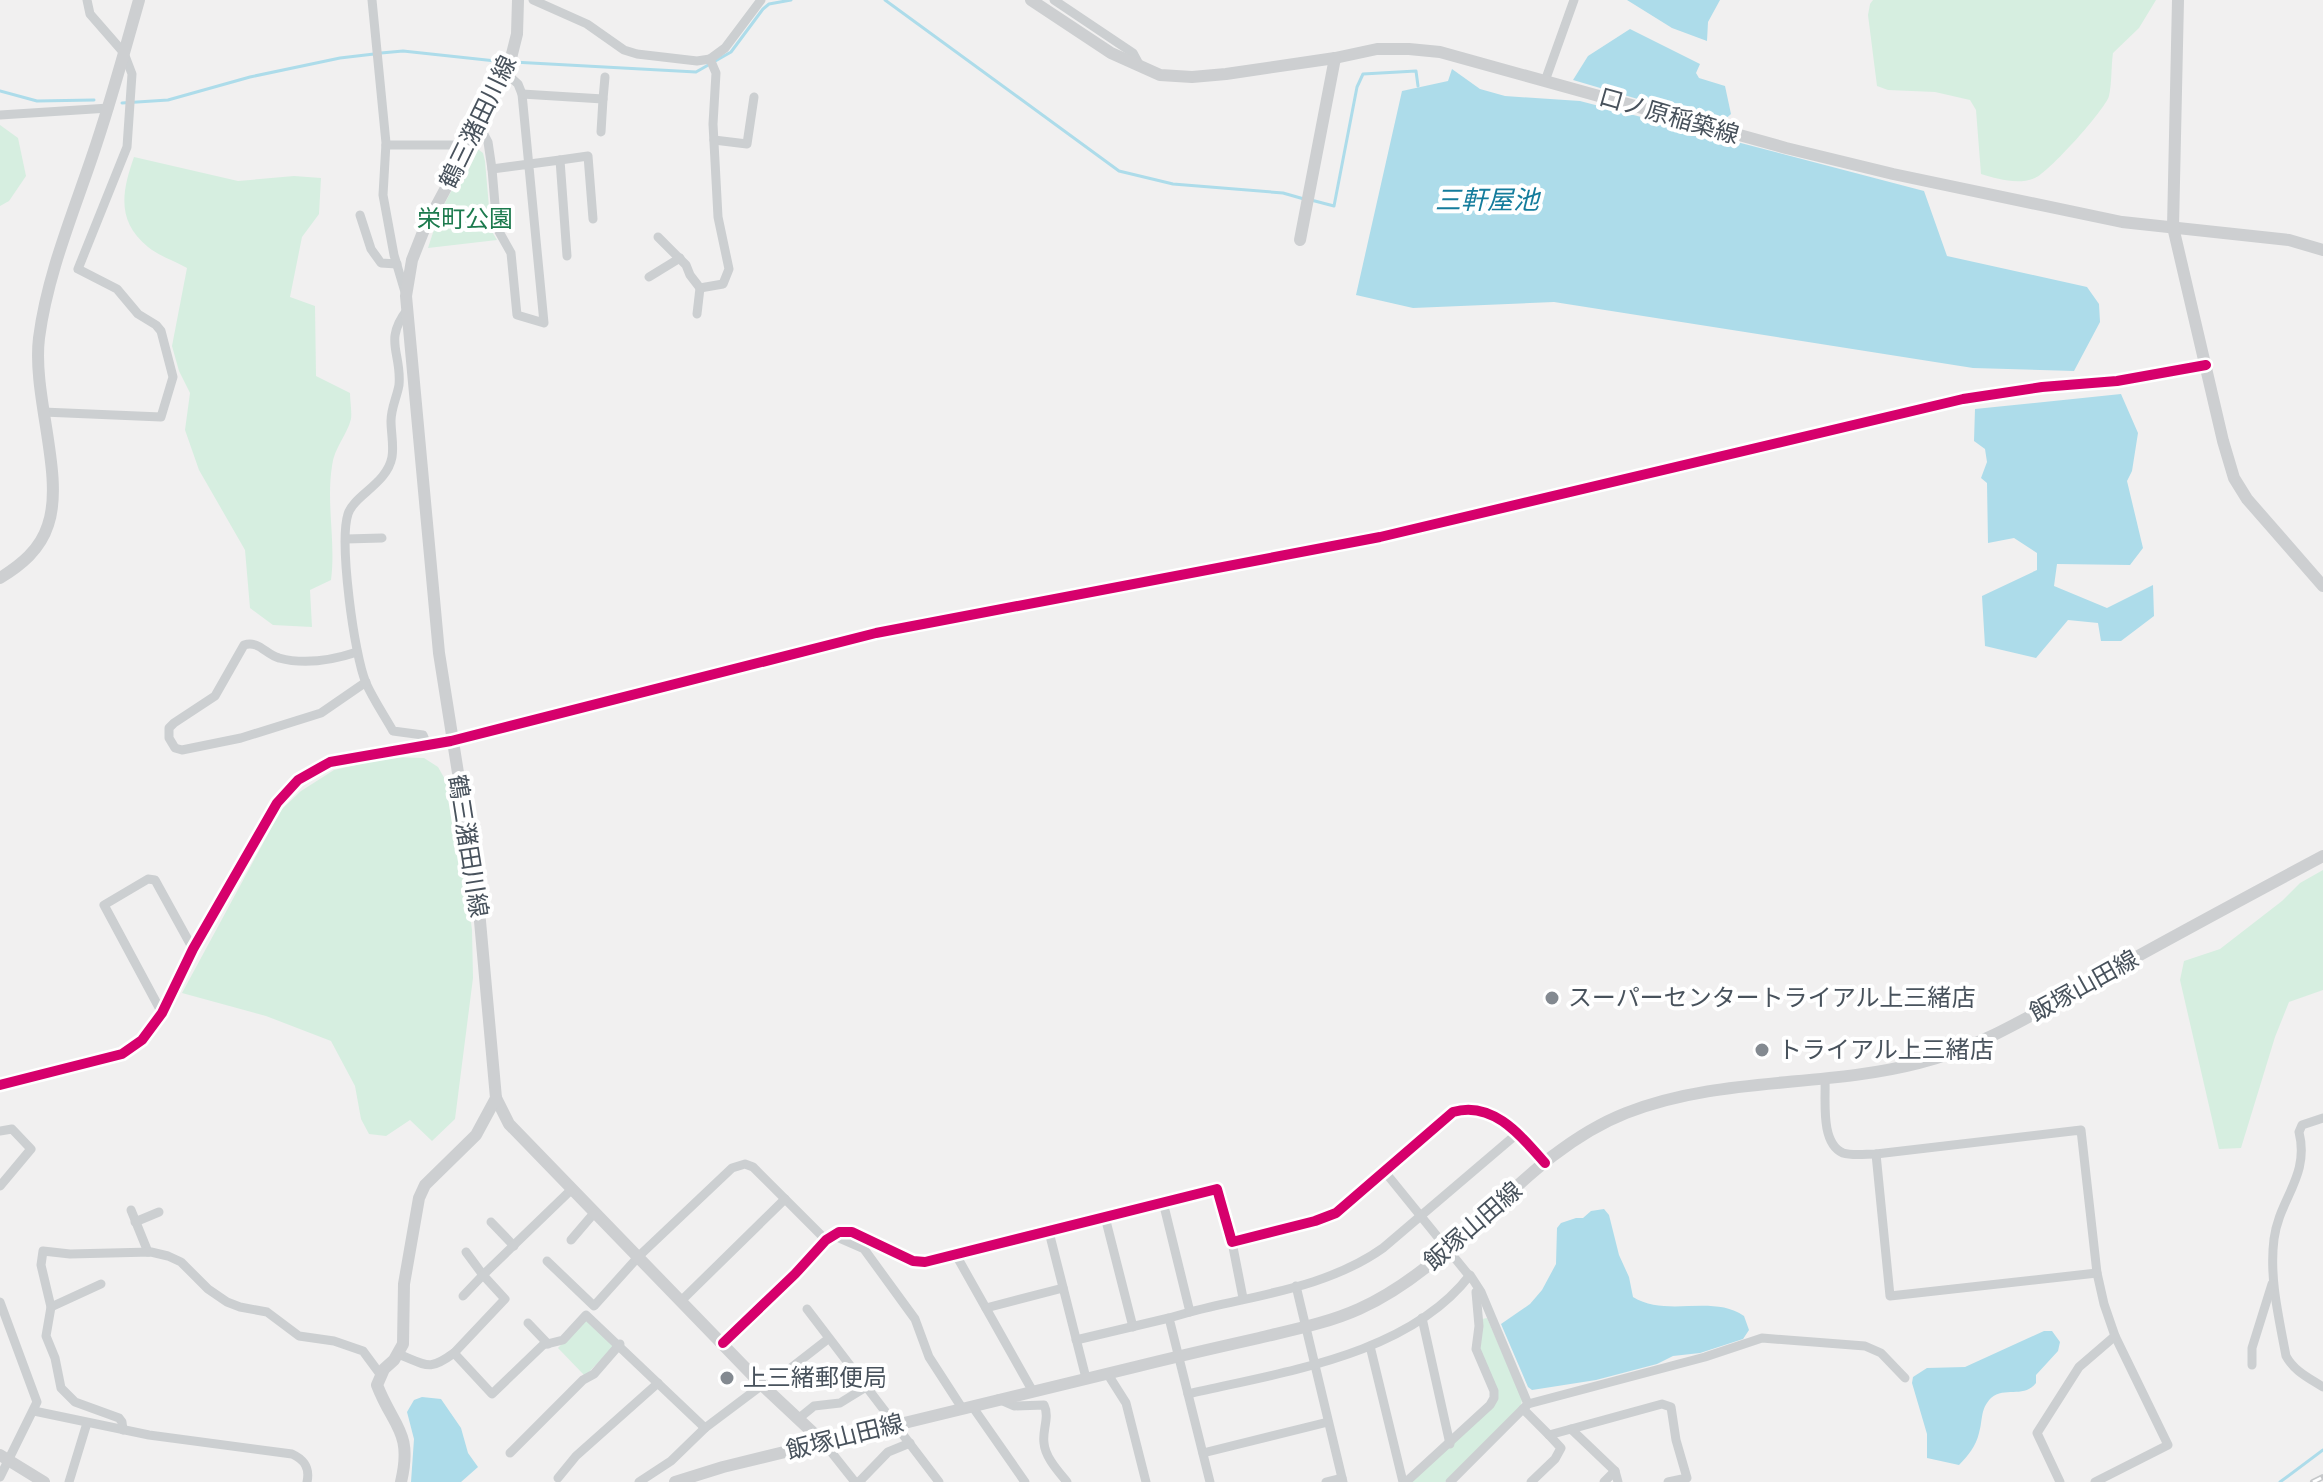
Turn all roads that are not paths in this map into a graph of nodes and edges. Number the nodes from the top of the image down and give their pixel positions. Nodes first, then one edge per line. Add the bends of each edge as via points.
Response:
1 (87, 0) edge
2 (139, 0) edge
3 (372, 0) edge
4 (518, 0) edge
5 (533, 0) edge
6 (761, 0) edge
7 (1031, 0) edge
8 (1054, 0) edge
9 (1574, 0) edge
10 (2178, 0) edge
11 (124, 53) junction
12 (1335, 58) junction
13 (710, 59) junction
14 (1142, 69) junction
15 (507, 74) junction
16 (605, 77) dead end
17 (1545, 81) junction
18 (522, 94) junction
19 (754, 97) dead end
20 (603, 99) junction
21 (109, 108) junction
22 (0, 115) edge
23 (480, 127) junction
24 (601, 132) dead end
25 (714, 140) junction
26 (386, 145) junction
27 (471, 145) junction
28 (560, 160) junction
29 (529, 164) junction
30 (492, 169) junction
31 (360, 215) dead end
32 (593, 219) dead end
33 (2173, 227) junction
34 (658, 237) dead end
35 (1300, 240) dead end
36 (2323, 250) edge
37 (567, 256) dead end
38 (680, 258) junction
39 (397, 264) junction
40 (649, 277) dead end
41 (700, 288) junction
42 (406, 296) junction
43 (407, 310) junction
44 (697, 314) dead end
45 (2206, 365) junction
46 (43, 412) junction
47 (382, 538) dead end
48 (346, 539) junction
49 (0, 578) edge
50 (2323, 586) edge
51 (357, 652) junction
52 (366, 682) junction
53 (451, 741) junction
54 (427, 745) junction
55 (2323, 856) edge
56 (193, 949) junction
57 (162, 1013) junction
58 (1825, 1080) junction
59 (0, 1085) edge
60 (496, 1098) junction
61 (2323, 1118) edge
62 (0, 1131) edge
63 (1518, 1133) junction
64 (1876, 1154) junction
65 (1545, 1163) junction
66 (1385, 1172) junction
67 (0, 1186) edge
68 (572, 1189) junction
69 (785, 1199) junction
70 (1163, 1202) junction
71 (131, 1210) dead end
72 (159, 1212) dead end
73 (595, 1212) junction
74 (1421, 1216) junction
75 (1105, 1217) junction
76 (135, 1222) junction
77 (491, 1222) dead end
78 (1049, 1232) junction
79 (829, 1238) junction
80 (571, 1240) dead end
81 (1232, 1242) junction
82 (514, 1246) junction
83 (1449, 1248) junction
84 (148, 1252) junction
85 (466, 1252) dead end
86 (956, 1255) junction
87 (639, 1256) junction
88 (547, 1261) dead end
89 (2097, 1273) junction
90 (483, 1275) junction
91 (1470, 1275) junction
92 (2274, 1278) junction
93 (101, 1284) dead end
94 (1296, 1286) junction
95 (1063, 1288) junction
96 (463, 1296) dead end
97 (1243, 1298) junction
98 (682, 1300) junction
99 (0, 1302) edge
100 (51, 1307) junction
101 (986, 1308) junction
102 (807, 1309) dead end
103 (1190, 1312) junction
104 (1169, 1318) junction
105 (1422, 1318) junction
106 (528, 1323) dead end
107 (1133, 1327) junction
108 (1306, 1327) junction
109 (4, 1332) edge
110 (2115, 1336) junction
111 (828, 1339) junction
112 (1076, 1340) junction
113 (723, 1343) junction
114 (548, 1344) junction
115 (620, 1344) junction
116 (1370, 1346) junction
117 (454, 1353) junction
118 (398, 1354) junction
119 (1178, 1356) junction
120 (1315, 1364) junction
121 (2252, 1365) dead end
122 (1107, 1373) junction
123 (380, 1374) junction
124 (1086, 1378) junction
125 (1905, 1378) dead end
126 (658, 1383) junction
127 (764, 1387) junction
128 (866, 1387) junction
129 (2323, 1387) edge
130 (1032, 1390) junction
131 (1188, 1394) junction
132 (998, 1399) junction
133 (967, 1407) junction
134 (1526, 1407) junction
135 (34, 1411) junction
136 (798, 1419) junction
137 (1328, 1422) junction
138 (87, 1423) junction
139 (896, 1424) junction
140 (705, 1428) junction
141 (1571, 1429) junction
142 (123, 1430) junction
143 (1549, 1435) junction
144 (824, 1443) junction
145 (910, 1443) junction
146 (1450, 1444) junction
147 (510, 1453) dead end
148 (1203, 1453) junction
149 (4, 1457) edge
150 (1615, 1471) junction
151 (0, 1477) edge
152 (558, 1478) dead end
153 (1342, 1480) edge
154 (44, 1482) edge
155 (69, 1482) edge
156 (307, 1482) edge
157 (401, 1482) edge
158 (639, 1482) edge
159 (675, 1482) edge
160 (857, 1482) edge
161 (939, 1482) edge
162 (1025, 1482) edge
163 (1067, 1482) edge
164 (1146, 1482) edge
165 (1210, 1482) edge
166 (1326, 1482) edge
167 (1404, 1482) edge
168 (1450, 1482) edge
169 (1531, 1482) edge
170 (1604, 1482) edge
171 (1618, 1482) edge
172 (1668, 1482) edge
173 (2060, 1482) edge
174 (2095, 1482) edge

1 - 11 street via 90,14
2 - 11 main road
3 - 26 street
4 - 15 main road, 鶴三潴田川線 via 517,34
5 - 13 street via 587,24 624,50
6 - 13 street via 725,48
7 - 14 main road, 口ノ原稲築線
8 - 14 street via 1133,53
9 - 17 street
10 - 33 main road
11 - 21 main road
11 - 46 street via 132,74 127,147 78,269 117,289 138,314 156,325 173,377 161,417
12 - 14 main road, 口ノ原稲築線 via 1192,77
12 - 17 main road, 口ノ原稲築線 via 1377,49 1440,52
12 - 35 main road
13 - 25 street via 716,73
15 - 18 street
15 - 23 main road, 鶴三潴田川線
16 - 20 street
17 - 33 main road, 口ノ原稲築線 via 1893,174 2122,222
18 - 20 street
18 - 29 street
19 - 25 street via 747,144
20 - 24 street
21 - 22 street
21 - 46 main road via 53,273 39,340
23 - 27 main road, 鶴三潴田川線
23 - 30 street
25 - 41 street via 718,217 729,269 723,284
26 - 27 street
26 - 39 street via 383,195
27 - 42 main road, 鶴三潴田川線 via 425,227
28 - 29 street
28 - 32 street via 588,156
28 - 37 street
29 - 30 street
29 - 30 street via 544,323 517,315 511,253 497,228
31 - 39 street via 375,257
33 - 36 main road, 口ノ原稲築線 via 2289,240
33 - 45 main road
34 - 38 street
38 - 40 street
38 - 41 street
39 - 42 street
41 - 44 street
42 - 43 main road, 鶴三潴田川線
43 - 48 street via 393,345 399,383 391,419 392,458 372,490 348,514
43 - 53 main road, 鶴三潴田川線
45 - 50 main road via 2234,478
45 - 53 main road via 1963,399 1380,537 876,633
46 - 49 main road via 52,483 49,524 21,565
47 - 48 street
48 - 51 street
51 - 52 street
51 - 52 street via 319,661 278,658 254,644 244,645 215,696 174,723 169,738 182,750 241,738 321,713
52 - 54 street via 393,731 423,735
53 - 54 main road
53 - 60 main road, 鶴三潴田川線 via 478,899
54 - 56 main road via 330,762 298,780 277,803
55 - 58 main road, 飯塚山田線 via 1965,1046 1921,1063
56 - 57 main road
56 - 57 street via 155,880 104,905
57 - 59 main road via 142,1040 122,1054
58 - 64 street via 1831,1142 1840,1152
58 - 65 main road, 飯塚山田線 via 1661,1101 1621,1115
60 - 68 main road via 509,1124
60 - 118 main road via 476,1135 425,1185 419,1198
61 - 92 street via 2302,1125 2299,1132 2300,1169 2274,1237
62 - 67 street via 12,1129 31,1149
63 - 65 street
63 - 66 street via 1474,1110 1453,1112
63 - 74 street
64 - 89 street via 2081,1130
64 - 89 street via 1890,1296
65 - 83 main road, 飯塚山田線
66 - 74 street
66 - 81 street via 1336,1213
68 - 73 main road
68 - 82 street
69 - 79 street
69 - 87 street via 753,1167 732,1168
69 - 98 street
70 - 75 street
70 - 81 street via 1217,1189
70 - 103 street
71 - 76 street
72 - 76 street
73 - 80 street
73 - 87 main road
74 - 83 street
74 - 94 street via 1363,1263
75 - 78 street
75 - 107 street
76 - 84 street
77 - 82 street
78 - 86 street
78 - 95 street
79 - 86 street via 852,1232 913,1261
79 - 113 street
79 - 133 street via 864,1249 915,1319 929,1357
81 - 97 street
82 - 90 street
83 - 91 street
83 - 108 main road, 飯塚山田線 via 1379,1300
84 - 100 street via 43,1251
84 - 123 street via 181,1262 227,1302 267,1312 299,1336 363,1351
85 - 90 street
86 - 101 street
87 - 88 street via 594,1306
87 - 98 main road
89 - 110 street
90 - 96 street
90 - 117 street via 505,1299
91 - 105 street
91 - 134 street
91 - 146 street via 1479,1311 1476,1349 1494,1398
92 - 121 street via 2252,1348
92 - 129 street via 2286,1356
93 - 100 street
94 - 97 street
94 - 108 street
95 - 101 street
95 - 112 street
97 - 103 street
98 - 113 main road
99 - 109 street
100 - 142 street via 46,1336 61,1388 75,1402 119,1418
101 - 130 street
102 - 111 street
103 - 104 street
104 - 107 street
104 - 119 street
105 - 116 street
105 - 146 street
106 - 114 street
107 - 112 street
108 - 119 main road, 飯塚山田線
108 - 120 street
109 - 135 street via 36,1397
110 - 173 street via 2079,1367 2037,1433
110 - 174 street via 2168,1445
111 - 127 street
111 - 128 street
112 - 124 street
113 - 127 main road
114 - 115 street via 563,1340 586,1315
114 - 117 street via 492,1394
115 - 126 street
115 - 147 street
116 - 120 street
116 - 167 street
117 - 118 street via 431,1366
118 - 123 main road
119 - 122 main road, 飯塚山田線
119 - 131 street
120 - 131 street
120 - 137 street
122 - 124 main road, 飯塚山田線
122 - 164 street via 1126,1403
123 - 157 main road via 377,1385 404,1438
124 - 130 main road, 飯塚山田線
125 - 134 street via 1881,1353 1865,1346 1762,1338
126 - 140 street
126 - 152 street
127 - 136 main road
127 - 140 street
128 - 136 street via 840,1403 814,1406
128 - 139 street
130 - 132 main road, 飯塚山田線
131 - 148 street
132 - 133 main road, 飯塚山田線
132 - 163 street via 1014,1406 1044,1405 1048,1412 1043,1445
133 - 139 main road, 飯塚山田線
133 - 162 street
134 - 143 street
134 - 168 street
135 - 138 street
135 - 149 street
136 - 144 main road
137 - 148 street
137 - 153 street
138 - 142 street
138 - 155 street
139 - 144 main road, 飯塚山田線
139 - 145 street
140 - 158 street via 671,1461
141 - 143 street
141 - 150 street
141 - 172 street via 1662,1404 1671,1407 1687,1478
142 - 156 street via 292,1454 305,1464
143 - 169 street via 1561,1448
144 - 159 main road, 飯塚山田線
144 - 160 street
145 - 160 street via 888,1452
145 - 161 street
146 - 167 street
148 - 165 street
149 - 151 street
149 - 154 main road
150 - 170 street
150 - 171 street
153 - 166 street

